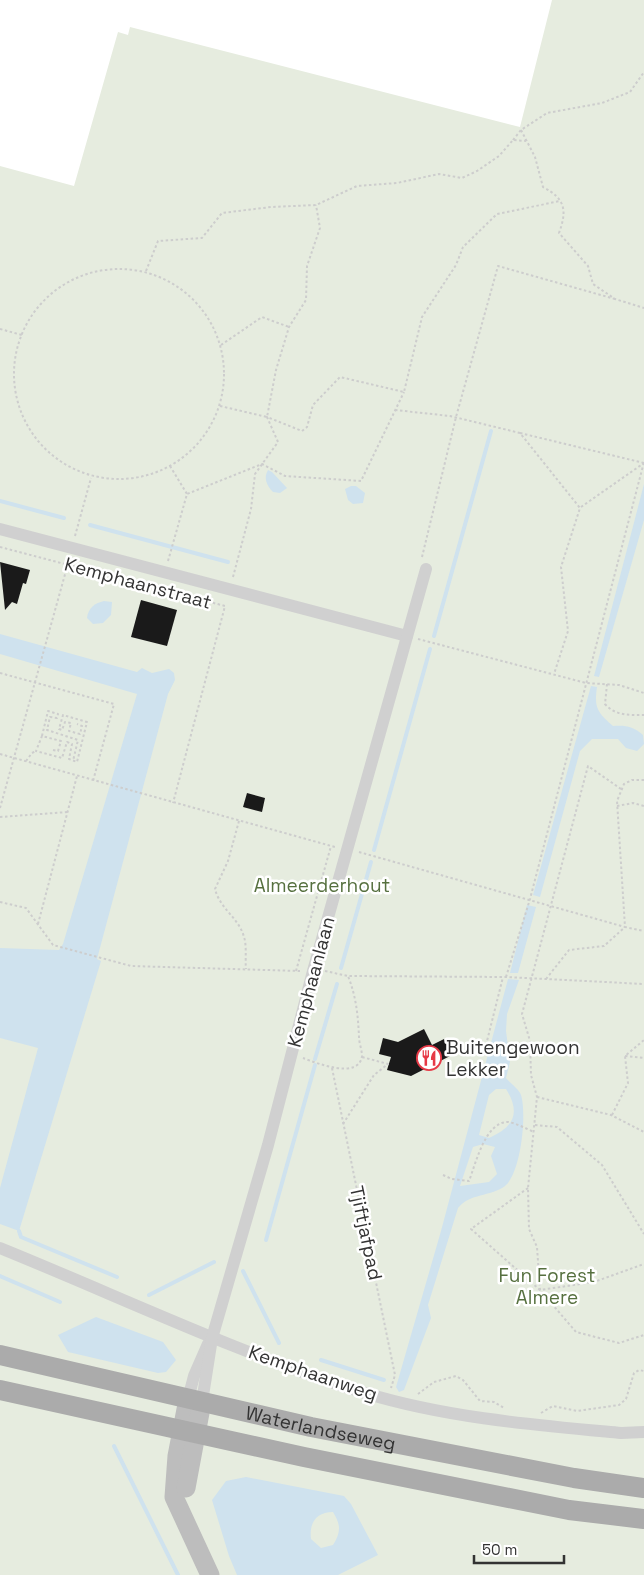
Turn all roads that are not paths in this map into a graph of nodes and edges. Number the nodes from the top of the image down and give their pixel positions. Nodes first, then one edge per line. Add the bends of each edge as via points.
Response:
1 (0, 529) edge
2 (426, 571) road end
3 (408, 636) junction
4 (0, 1248) edge
5 (212, 1338) junction
6 (0, 1355) edge
7 (0, 1390) edge
8 (195, 1401) junction
9 (188, 1432) junction
10 (644, 1432) edge
11 (644, 1488) edge
12 (644, 1519) edge
13 (210, 1575) edge

1 - 3 street, Kemphaanstraat
2 - 3 street, Kemphaanlaan
3 - 5 street, Kemphaanlaan
4 - 5 street, Kemphaanweg
5 - 8 street, Kemphaanlaan via 199,1362
5 - 10 street, Kemphaanweg via 366,1393 467,1416 621,1433
6 - 8 main road, Waterlandseweg
7 - 9 main road, Waterlandseweg
8 - 9 street, Kemphaanlaan
8 - 11 main road, Waterlandseweg via 517,1467
9 - 12 main road, Waterlandseweg via 569,1510
9 - 13 street, Kemphaanlaan via 186,1521

